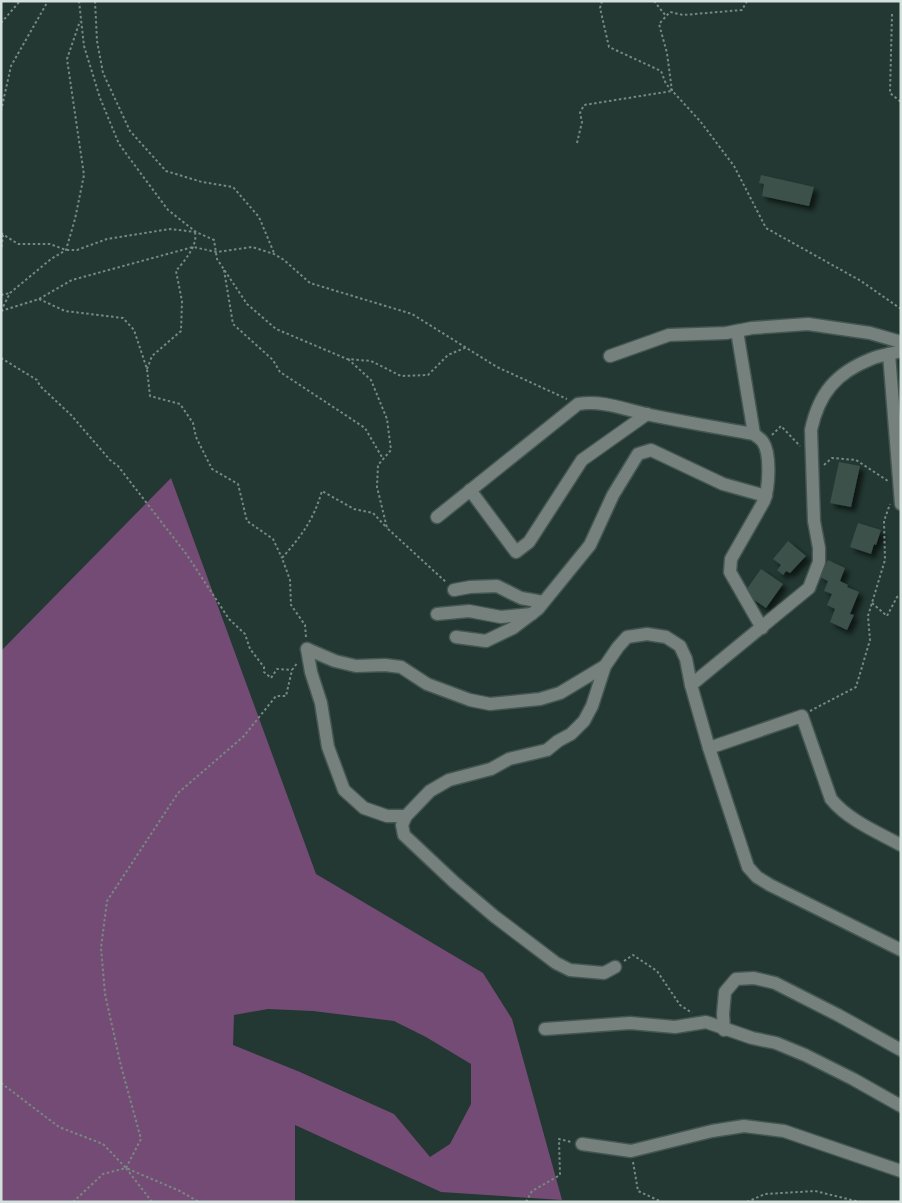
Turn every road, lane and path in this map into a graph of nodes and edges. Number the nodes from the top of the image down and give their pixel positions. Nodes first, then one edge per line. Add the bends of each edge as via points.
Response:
1 (20, 1) edge
2 (48, 1) edge
3 (79, 1) edge
4 (96, 1) edge
5 (602, 1) edge
6 (654, 1) edge
7 (747, 1) edge
8 (892, 14) dead end
9 (666, 16) junction
10 (81, 20) junction
11 (1, 22) edge
12 (672, 92) junction
13 (901, 102) edge
14 (1, 111) edge
15 (576, 143) dead end
16 (195, 232) junction
17 (2, 233) edge
18 (192, 247) junction
19 (66, 250) junction
20 (1, 252) edge
21 (217, 252) junction
22 (274, 254) junction
23 (223, 268) junction
24 (10, 293) junction
25 (1, 295) edge
26 (39, 299) junction
27 (901, 309) edge
28 (1, 311) edge
29 (737, 331) junction
30 (901, 342) edge
31 (467, 347) junction
32 (895, 353) edge
33 (610, 356) dead end
34 (1, 358) edge
35 (347, 359) junction
36 (147, 369) junction
37 (578, 404) junction
38 (647, 414) junction
39 (758, 438) junction
40 (383, 459) junction
41 (812, 459) junction
42 (813, 474) junction
43 (470, 490) junction
44 (766, 496) junction
45 (900, 496) edge
46 (437, 517) dead end
47 (387, 528) junction
48 (282, 558) junction
49 (454, 590) joint
50 (901, 595) edge
51 (543, 602) junction
52 (872, 603) junction
53 (436, 614) dead end
54 (532, 614) junction
55 (762, 628) junction
56 (456, 638) dead end
57 (307, 649) junction
58 (605, 666) junction
59 (292, 670) junction
60 (691, 686) junction
61 (802, 716) junction
62 (709, 748) junction
63 (406, 816) junction
64 (901, 845) edge
65 (901, 950) edge
66 (615, 967) joint
67 (706, 1022) junction
68 (545, 1028) dead end
69 (724, 1030) junction
70 (901, 1050) edge
71 (1, 1083) edge
72 (901, 1106) edge
73 (582, 1144) joint
74 (631, 1151) junction
75 (126, 1168) junction
76 (901, 1171) edge
77 (72, 1202) edge
78 (152, 1202) edge
79 (199, 1202) edge
80 (526, 1202) edge
81 (662, 1202) edge
82 (747, 1202) edge
83 (860, 1202) edge

1 - 11 path
2 - 14 path via 11,66
3 - 10 path
4 - 22 path via 103,73 130,131 166,171 233,188 259,216
5 - 12 path via 600,8 609,47 661,71
6 - 9 path
7 - 9 path via 742,10 683,15 670,12
8 - 13 path via 890,93
9 - 12 path via 659,24
10 - 16 path via 84,46 119,144 168,210
10 - 19 path via 66,58 84,175
12 - 15 path via 584,106
12 - 27 path via 700,120 734,166 766,228 861,281
16 - 18 path
16 - 19 path via 170,229 107,239 77,250
16 - 21 path via 214,240
17 - 19 path via 18,244 50,244
17 - 20 path
18 - 21 path
18 - 26 path via 72,280
18 - 36 path via 176,272 182,301 181,332 152,356
19 - 24 path
21 - 22 path via 252,247
21 - 23 path
22 - 31 path via 310,283 412,314
23 - 35 path via 247,304 276,329
23 - 40 path via 233,324 273,360 280,372 365,428
24 - 25 path
24 - 28 path
26 - 28 path
26 - 36 path via 65,311 123,318 134,330
29 - 30 street via 808,324 870,333
29 - 33 street via 669,335
29 - 39 street
31 - 35 path via 448,355 428,375 402,376 371,361
31 - 37 path via 497,367
32 - 41 street via 872,358 842,374 829,388 814,416
32 - 45 street
34 - 59 path via 37,380 118,466 187,555 229,619 245,634 264,672 271,678 277,669
35 - 40 path via 371,380 388,419 391,450
36 - 48 path via 150,396 180,404 193,423 196,437 212,469 238,484 247,521 273,539
37 - 38 street via 591,402
37 - 43 street
38 - 39 street
38 - 43 street via 582,460 528,542 516,552
39 - 41 path via 782,426
39 - 44 street via 767,457
40 - 47 path via 378,466 377,487
41 - 42 street
42 - 45 path via 832,458 856,460
42 - 55 street via 819,562 809,588
43 - 46 street
44 - 51 street via 723,484 651,450 638,454 612,495 590,545
44 - 55 street via 731,559 730,572
45 - 52 path via 888,506 884,521 884,560
47 - 48 path via 373,512 354,509 322,491 316,512
47 - 49 path
48 - 57 path via 290,580 291,605 305,625
49 - 51 street via 497,586 521,598
50 - 52 path via 887,616
51 - 54 street
52 - 61 path via 868,616 870,640 856,687
53 - 54 street via 469,611 501,617
54 - 56 street via 486,640
55 - 60 street
57 - 58 street via 356,666 401,667 427,684 490,704 540,699 560,693
57 - 59 path
57 - 63 street via 322,703 328,747 344,790 364,808 386,816
58 - 60 street via 627,637 648,634 666,637 680,646
58 - 63 street via 592,706 584,721 571,734 547,750 449,780 430,791
59 - 75 path via 286,696 276,696 244,736 178,793 107,902 101,948 105,994 141,1139
60 - 62 street
61 - 62 street
61 - 64 street via 831,799 851,817
62 - 65 street via 748,867 757,877
63 - 66 street via 402,825 404,835 494,916 556,963 570,970 604,973
66 - 67 path via 633,955 657,971 680,1005
67 - 68 street via 675,1027 630,1023
67 - 69 street
69 - 70 street via 725,992 736,979 754,978 775,984
69 - 72 street via 776,1043 805,1055
71 - 75 path via 59,1127 103,1144
73 - 74 street
73 - 80 path via 559,1139 560,1175 532,1191
74 - 76 street via 744,1126 784,1131
74 - 81 path via 638,1191
75 - 77 path via 102,1174
75 - 78 path
75 - 79 path
82 - 83 path via 764,1194 815,1191

